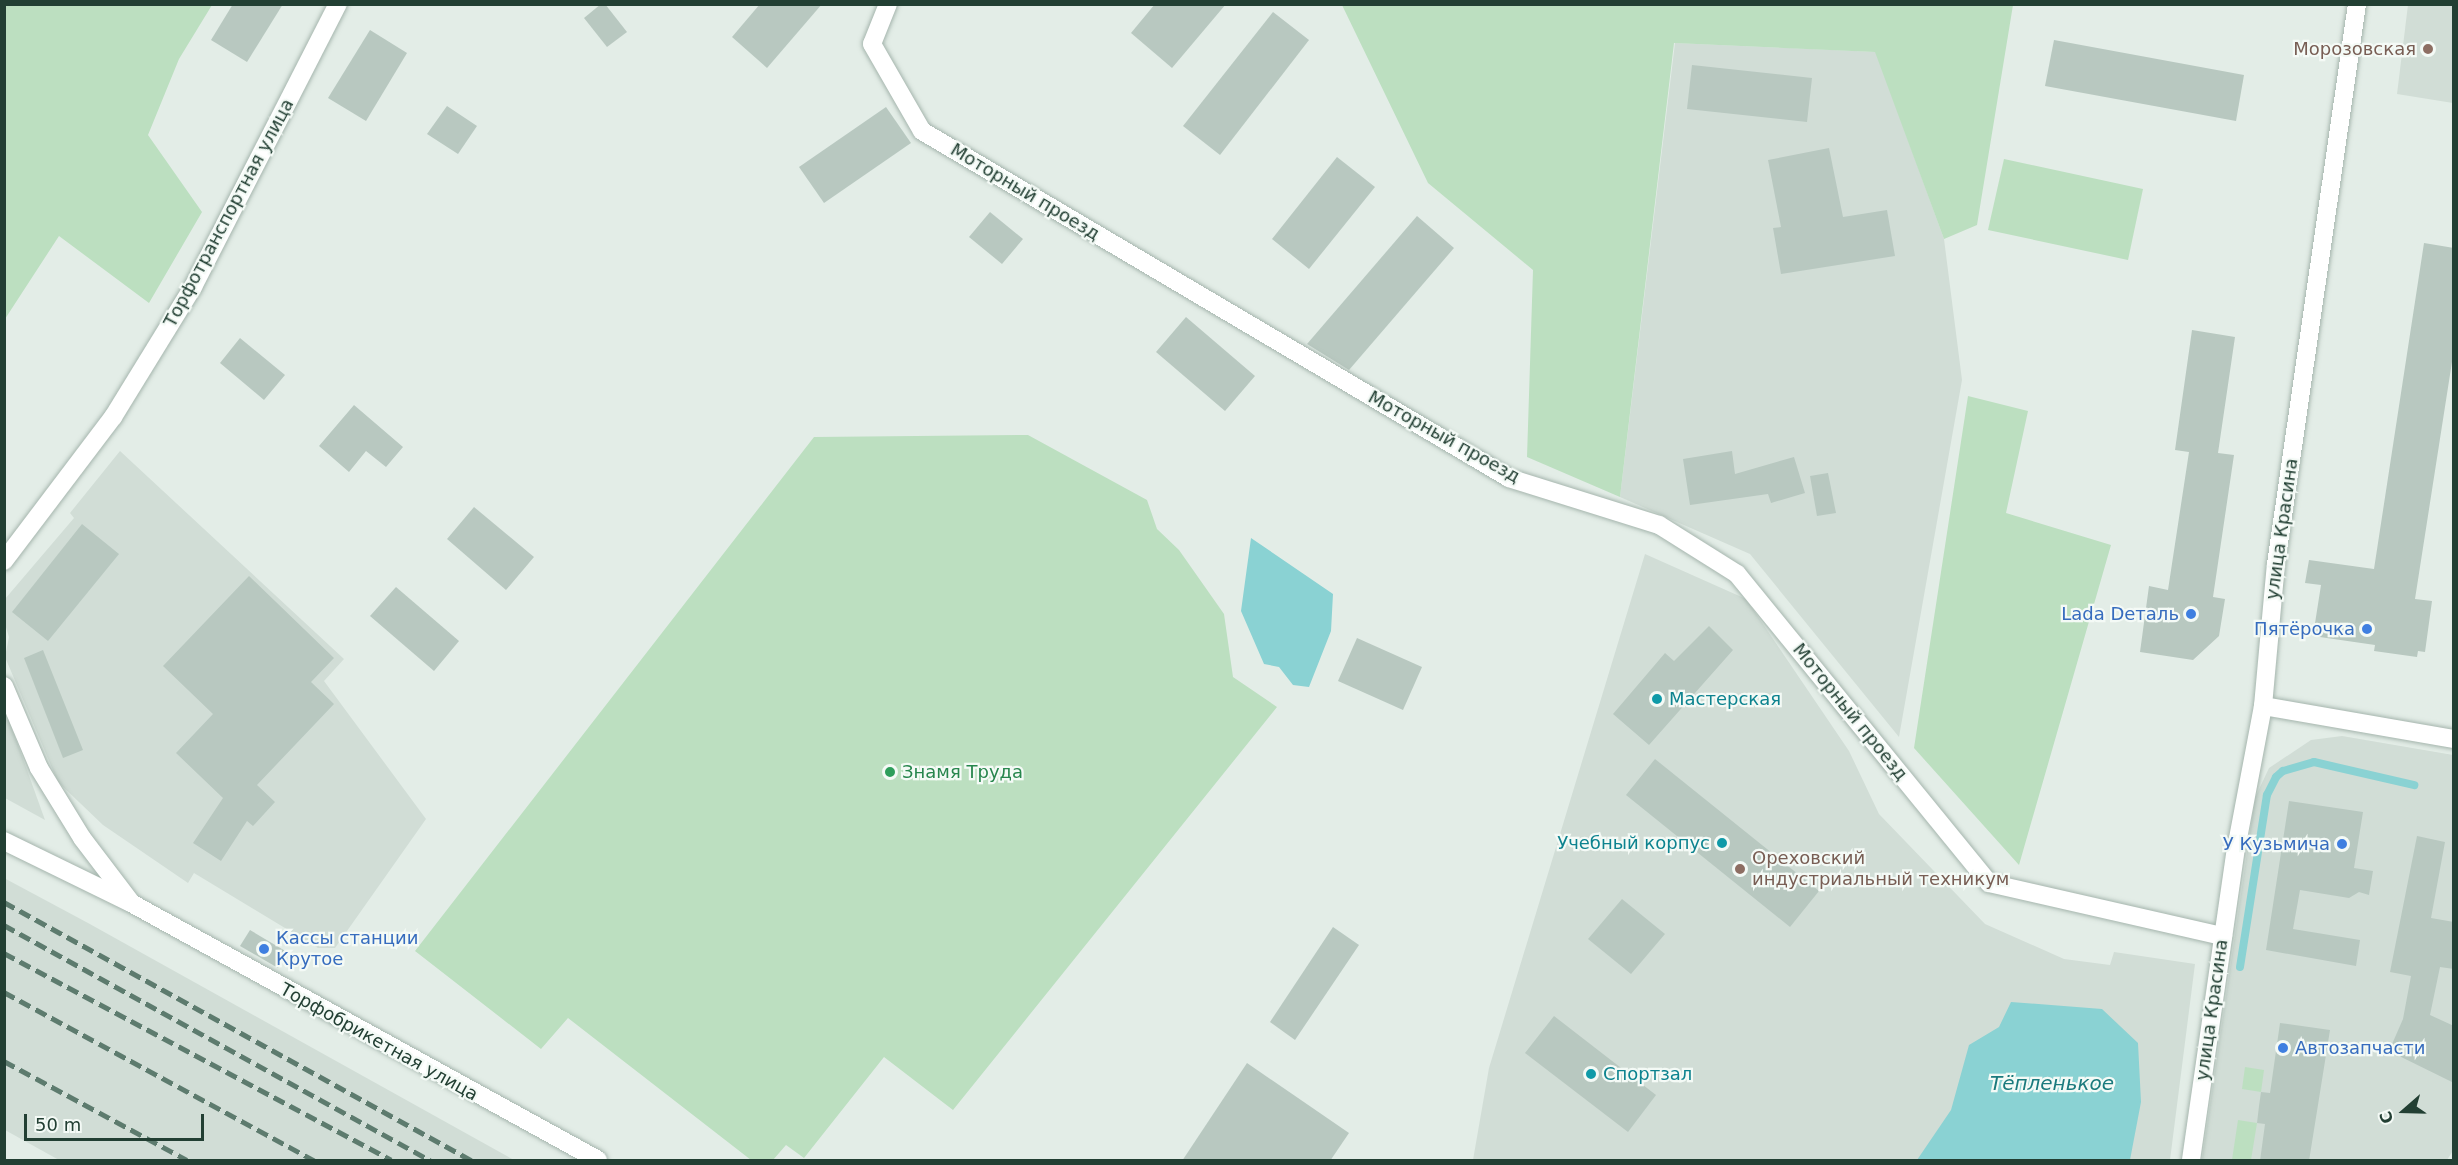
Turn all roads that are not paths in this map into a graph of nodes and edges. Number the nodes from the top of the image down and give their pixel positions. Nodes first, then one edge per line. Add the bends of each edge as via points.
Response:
1 (338, 4) edge
2 (888, 4) edge
3 (2357, 4) edge
4 (4, 561) edge
5 (4, 686) edge
6 (2263, 706) junction
7 (2454, 739) edge
8 (4, 841) edge
9 (131, 903) junction
10 (2223, 936) junction
11 (598, 1161) edge
12 (2191, 1161) edge

1 - 4 street, Торфотранспортная улица via 193,287 112,417
2 - 10 street, Моторный проезд via 872,44 922,131 1509,478 1659,525 1737,574 1989,883
3 - 6 street, улица Красина via 2276,564
5 - 9 street, Торфобрикетная улица via 39,768 82,838
6 - 7 street
6 - 10 street, улица Красина
8 - 9 street, Торфобрикетная улица
9 - 11 street, Торфобрикетная улица
10 - 12 street, улица Красина

